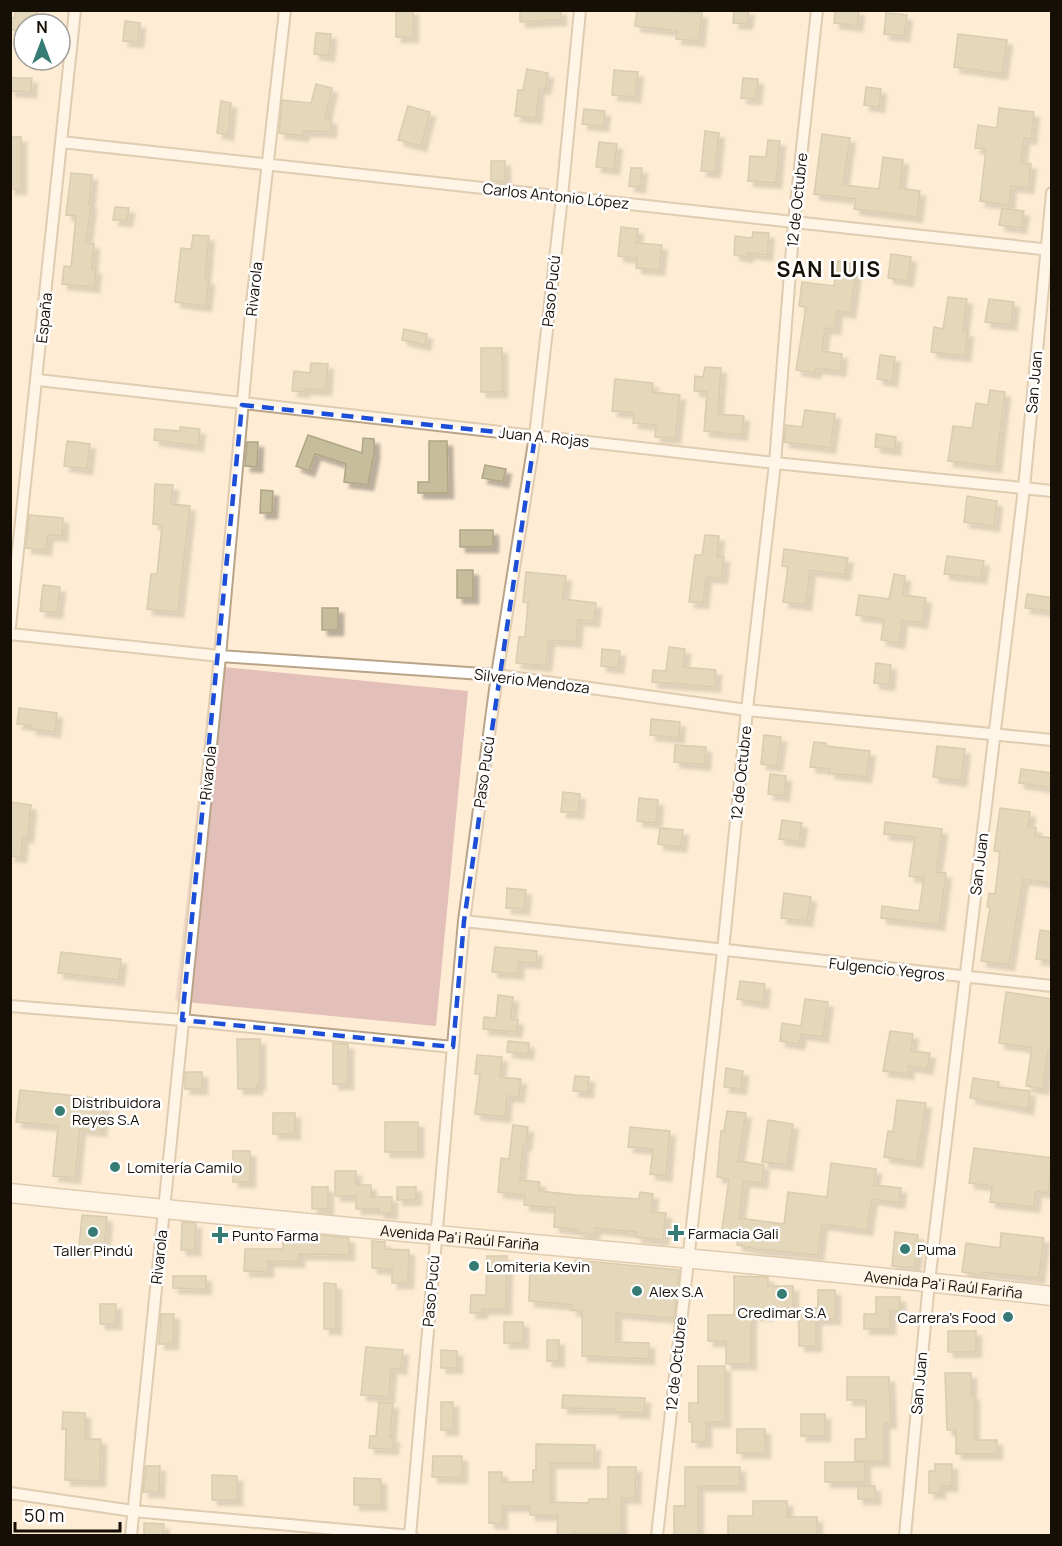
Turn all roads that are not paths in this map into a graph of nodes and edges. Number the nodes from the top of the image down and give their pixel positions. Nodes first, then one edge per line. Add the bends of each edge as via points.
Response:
1 (75, 10) edge
2 (285, 10) edge
3 (580, 10) edge
4 (817, 10) edge
5 (61, 142) junction
6 (268, 165) junction
7 (1052, 193) edge
8 (562, 197) junction
9 (794, 222) junction
10 (1049, 250) edge
11 (38, 380) junction
12 (242, 405) junction
13 (535, 436) junction
14 (775, 463) junction
15 (1024, 488) junction
16 (1052, 491) edge
17 (13, 590) edge
18 (10, 626) edge
19 (10, 634) edge
20 (220, 656) junction
21 (497, 675) junction
22 (747, 710) junction
23 (995, 733) junction
24 (1052, 740) edge
25 (464, 921) junction
26 (723, 951) junction
27 (965, 977) junction
28 (1052, 986) edge
29 (10, 1006) edge
30 (182, 1020) junction
31 (453, 1047) junction
32 (10, 1193) edge
33 (164, 1210) junction
34 (435, 1236) junction
35 (688, 1260) junction
36 (928, 1282) junction
37 (1052, 1296) edge
38 (10, 1493) edge
39 (133, 1511) junction
40 (410, 1535) edge
41 (130, 1536) edge
42 (657, 1536) edge
43 (905, 1536) edge

1 - 5 street, España
2 - 6 street, Rivarola
3 - 8 street, Paso Pucú
4 - 9 street, 12 de Octubre
5 - 6 street, Carlos Antonio López
5 - 11 street, España
6 - 8 street, Carlos Antonio López
6 - 12 street, Rivarola
7 - 10 street, San Juan
8 - 9 street, Carlos Antonio López
8 - 13 street, Paso Pucú
9 - 10 street, Carlos Antonio López
9 - 14 street, 12 de Octubre
10 - 15 street, San Juan
11 - 12 street, Juan A. Rojas
11 - 17 street, España
12 - 13 street, Juan A. Rojas
12 - 20 street, Rivarola
13 - 14 street, Juan A. Rojas
13 - 21 street, Paso Pucú
14 - 15 street, Juan A. Rojas
14 - 22 street, 12 de Octubre
15 - 16 street, Juan A. Rojas
15 - 23 street, San Juan
17 - 18 street, España
19 - 20 street, Silverio Mendoza
20 - 21 street, Silverio Mendoza
20 - 30 street, Rivarola
21 - 22 street, Silverio Mendoza
21 - 25 street, Paso Pucú
22 - 23 street, Silverio Mendoza
22 - 26 street, 12 de Octubre
23 - 24 street, Silverio Mendoza
23 - 27 street, San Juan
25 - 26 street, Fulgencio Yegros
25 - 31 street, Paso Pucú
26 - 27 street, Fulgencio Yegros
26 - 35 street, 12 de Octubre
27 - 28 street, Fulgencio Yegros
27 - 36 street, San Juan
29 - 30 street
30 - 31 street
30 - 33 street, Rivarola
31 - 34 street, Paso Pucú
32 - 33 highway, Avenida Pa'i Raúl Fariña
33 - 34 highway, Avenida Pa'i Raúl Fariña
33 - 39 street, Rivarola
34 - 35 highway, Avenida Pa'i Raúl Fariña
34 - 40 street, Paso Pucú
35 - 36 highway, Avenida Pa'i Raúl Fariña
35 - 42 street, 12 de Octubre
36 - 37 highway, Avenida Pa'i Raúl Fariña
36 - 43 street, San Juan
38 - 39 street
39 - 40 street
39 - 41 street, Rivarola

